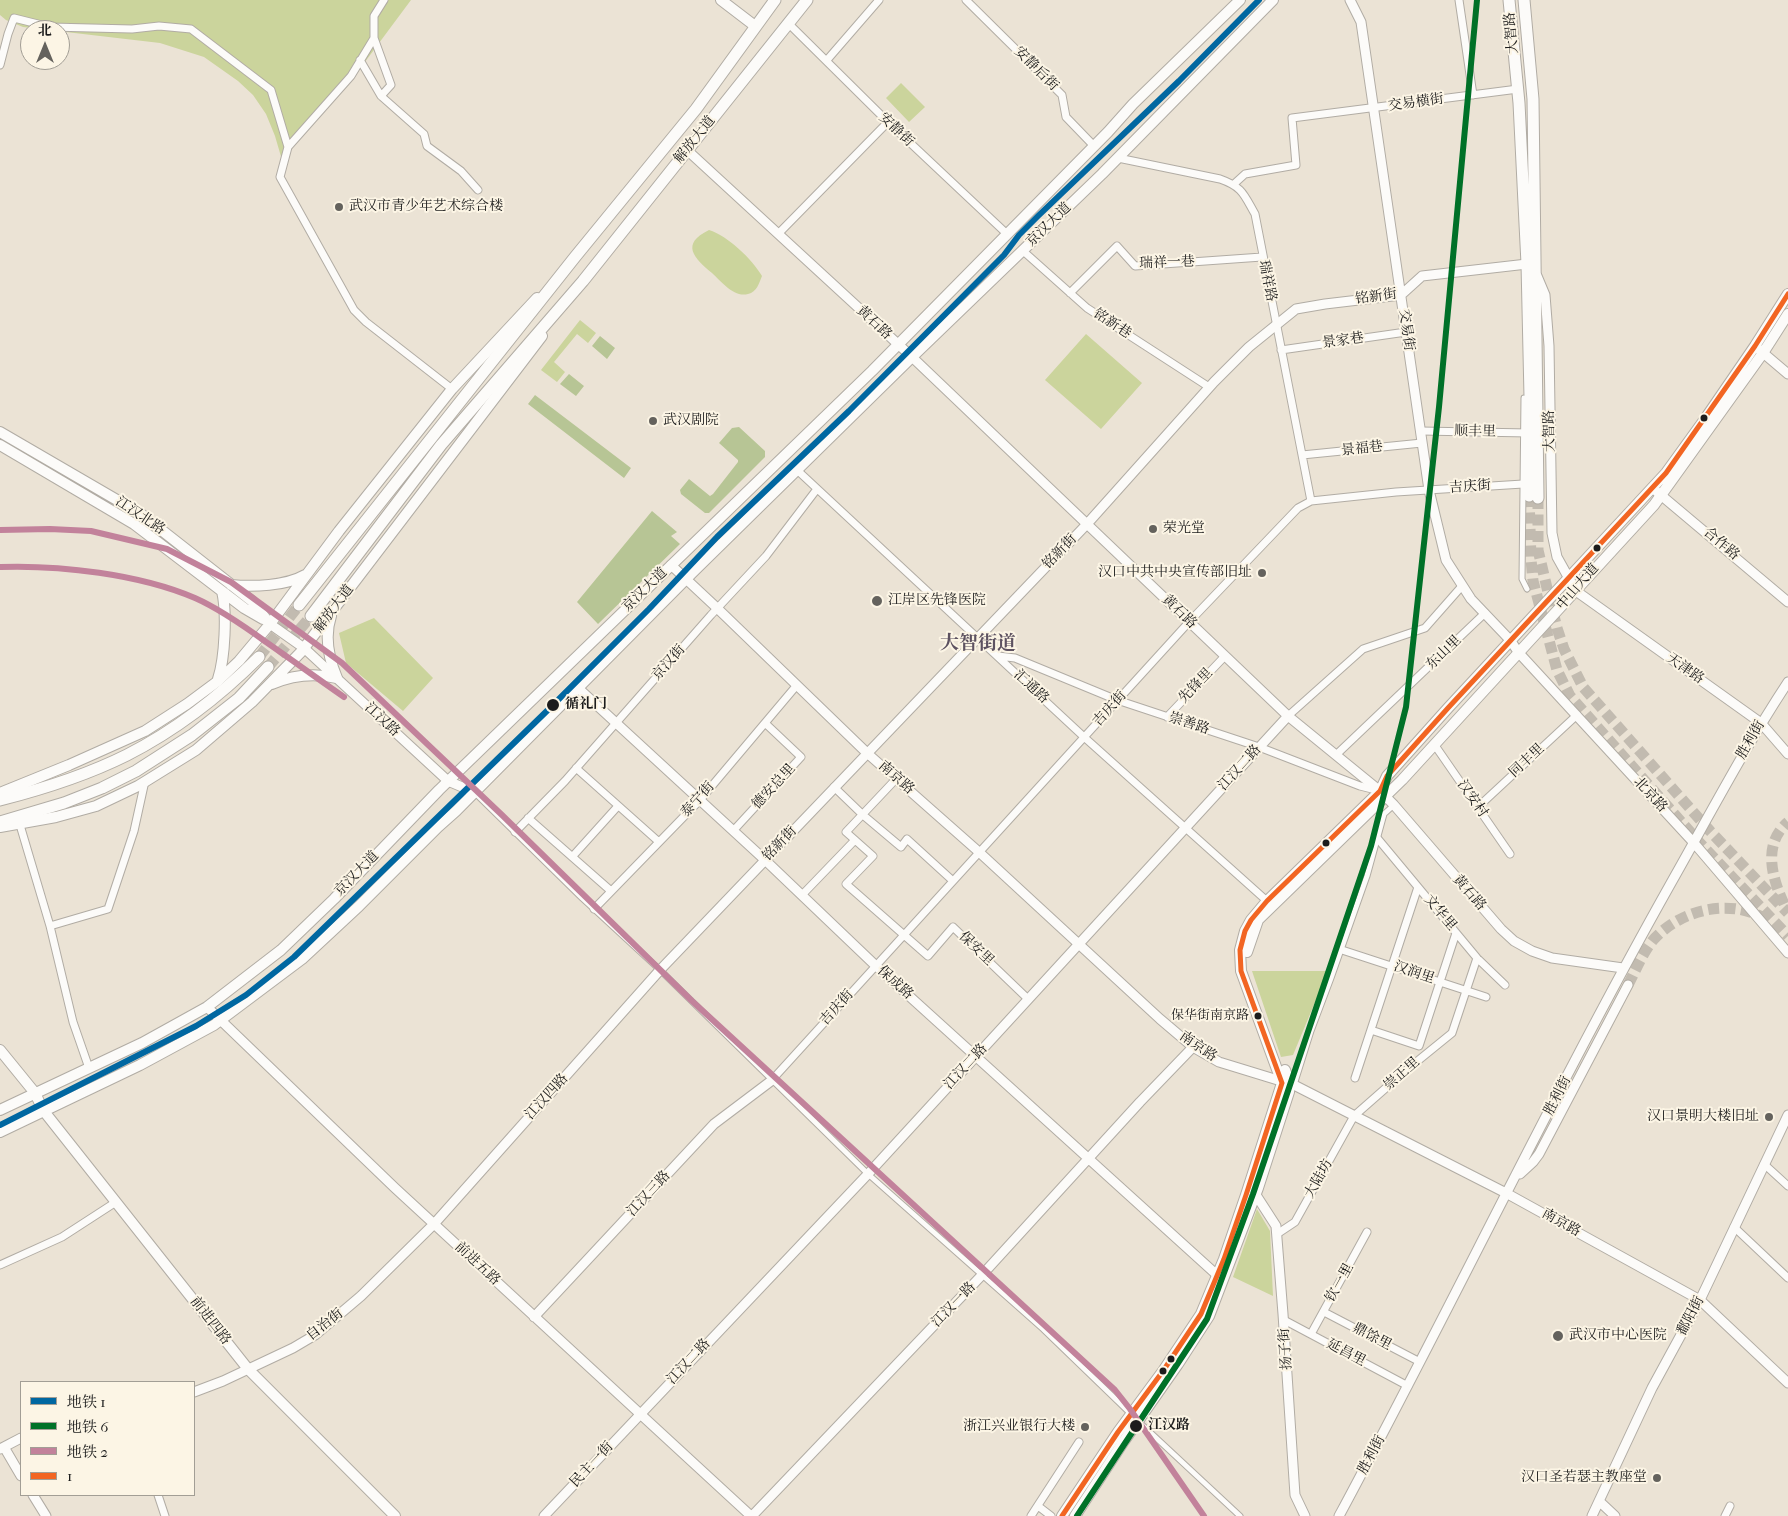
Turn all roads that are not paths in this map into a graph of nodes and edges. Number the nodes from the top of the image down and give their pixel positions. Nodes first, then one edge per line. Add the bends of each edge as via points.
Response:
1 (384, 0) edge
2 (721, 0) edge
3 (775, 0) edge
4 (807, 0) edge
5 (879, 0) edge
6 (966, 0) edge
7 (1240, 0) edge
8 (1273, 0) edge
9 (1350, 0) edge
10 (1459, 0) edge
11 (1509, 0) edge
12 (1524, 0) edge
13 (1262, 4) edge
14 (788, 23) junction
15 (755, 26) junction
16 (374, 38) junction
17 (360, 60) junction
18 (827, 60) junction
19 (0, 66) edge
20 (1518, 90) junction
21 (1473, 95) junction
22 (381, 96) junction
23 (1374, 108) junction
24 (888, 122) junction
25 (1094, 146) junction
26 (288, 147) junction
27 (688, 150) junction
28 (1118, 158) junction
29 (1234, 184) junction
30 (478, 190) dead end
31 (778, 234) junction
32 (1006, 234) junction
33 (1022, 250) junction
34 (1262, 257) junction
35 (575, 258) junction
36 (1529, 269) junction
37 (583, 281) junction
38 (1070, 293) junction
39 (1788, 294) edge
40 (1401, 295) junction
41 (1788, 314) edge
42 (1276, 325) junction
43 (1406, 332) junction
44 (897, 344) junction
45 (1281, 350) junction
46 (1759, 350) junction
47 (912, 357) junction
48 (1788, 374) edge
49 (1209, 387) junction
50 (452, 389) junction
51 (1421, 431) junction
52 (0, 432) edge
53 (1527, 432) junction
54 (1422, 443) junction
55 (0, 445) edge
56 (1302, 455) junction
57 (797, 470) junction
58 (1523, 484) junction
59 (1652, 488) junction
60 (817, 489) junction
61 (1429, 490) junction
62 (1662, 494) junction
63 (1311, 501) junction
64 (1087, 524) junction
65 (670, 566) junction
66 (308, 573) junction
67 (1568, 578) junction
68 (686, 579) junction
69 (1462, 586) junction
70 (227, 588) junction
71 (1527, 590) dead end
72 (1576, 591) junction
73 (1788, 602) edge
74 (300, 606) tunnel mouth
75 (717, 608) junction
76 (334, 609) junction
77 (1485, 613) junction
78 (311, 616) tunnel mouth
79 (1189, 622) junction
80 (270, 624) junction
81 (978, 638) junction
82 (1510, 640) junction
83 (304, 648) junction
84 (1519, 654) junction
85 (998, 656) junction
86 (1225, 656) junction
87 (259, 657) tunnel mouth
88 (268, 667) tunnel mouth
89 (337, 678) junction
90 (218, 681) junction
91 (1788, 682) edge
92 (797, 685) junction
93 (266, 687) junction
94 (577, 687) junction
95 (1117, 700) junction
96 (1167, 716) junction
97 (1288, 716) junction
98 (1577, 716) junction
99 (1761, 722) junction
100 (616, 723) junction
101 (765, 723) junction
102 (1084, 737) junction
103 (1434, 744) junction
104 (1260, 747) junction
105 (867, 753) junction
106 (1337, 754) junction
107 (1788, 754) edge
108 (576, 768) junction
109 (896, 779) junction
110 (146, 781) junction
111 (448, 781) junction
112 (834, 788) junction
113 (474, 792) junction
114 (0, 793) edge
115 (1383, 794) junction
116 (0, 800) edge
117 (700, 800) junction
118 (1394, 805) junction
119 (618, 806) junction
120 (1478, 807) junction
121 (863, 815) junction
122 (528, 818) junction
123 (0, 822) edge
124 (20, 824) junction
125 (0, 827) edge
126 (1186, 827) junction
127 (733, 831) junction
128 (515, 832) junction
129 (1378, 839) junction
130 (855, 840) junction
131 (659, 842) junction
132 (1694, 842) junction
133 (980, 852) junction
134 (1510, 854) dead end
135 (572, 856) junction
136 (765, 860) junction
137 (953, 881) junction
138 (1418, 887) junction
139 (611, 891) junction
140 (802, 895) junction
141 (1267, 901) junction
142 (594, 909) junction
143 (50, 926) junction
144 (1456, 933) junction
145 (903, 936) junction
146 (1078, 944) junction
147 (1342, 950) dead end
148 (1788, 953) edge
149 (1477, 958) junction
150 (1392, 965) junction
151 (876, 966) junction
152 (1623, 968) junction
153 (660, 970) junction
154 (1440, 982) junction
155 (1505, 985) dead end
156 (1628, 985) tunnel mouth
157 (1466, 990) junction
158 (1486, 997) dead end
159 (1028, 1000) junction
160 (207, 1007) junction
161 (221, 1020) junction
162 (1371, 1030) junction
163 (1193, 1047) junction
164 (0, 1050) edge
165 (975, 1057) junction
166 (90, 1068) junction
167 (1355, 1078) dead end
168 (771, 1081) junction
169 (1289, 1084) junction
170 (35, 1093) junction
171 (0, 1110) edge
172 (44, 1110) junction
173 (1788, 1115) edge
174 (1354, 1116) junction
175 (0, 1132) edge
176 (1087, 1159) junction
177 (1764, 1164) junction
178 (868, 1174) junction
179 (1516, 1177) junction
180 (1788, 1186) edge
181 (1506, 1193) junction
182 (1251, 1195) junction
183 (116, 1202) junction
184 (434, 1224) junction
185 (1734, 1227) junction
186 (1368, 1232) dead end
187 (1276, 1234) junction
188 (0, 1265) edge
189 (982, 1275) junction
190 (1217, 1276) junction
191 (1788, 1278) edge
192 (1700, 1300) junction
193 (1324, 1312) junction
194 (534, 1317) junction
195 (1284, 1320) junction
196 (1311, 1334) junction
197 (1420, 1362) junction
198 (248, 1369) junction
199 (1788, 1383) edge
200 (1408, 1386) junction
201 (195, 1392) edge
202 (640, 1414) junction
203 (1134, 1418) junction
204 (20, 1439) edge
205 (1079, 1442) dead end
206 (2, 1448) edge
207 (20, 1475) edge
208 (34, 1496) edge
209 (158, 1496) edge
210 (1599, 1501) junction
211 (1038, 1506) junction
212 (1730, 1506) dead end
213 (46, 1516) edge
214 (166, 1516) edge
215 (395, 1516) edge
216 (544, 1516) edge
217 (751, 1516) edge
218 (1031, 1516) edge
219 (1051, 1516) edge
220 (1062, 1516) edge
221 (1075, 1516) edge
222 (1240, 1516) edge
223 (1305, 1516) edge
224 (1339, 1516) edge
225 (1592, 1516) edge
226 (1615, 1516) edge
227 (1725, 1516) edge

1 - 16 street via 374,16
2 - 15 main road
3 - 15 main road, 解放大道
4 - 14 main road, 解放大道
5 - 18 street
6 - 25 street, 安静后街 via 1062,95 1066,117
7 - 25 main road, 京汉大道
8 - 13 main road, 京汉大道
9 - 23 street, 交易街 via 1361,22
10 - 21 street
11 - 20 main road, 大智路
12 - 36 main road, 大智路 via 1533,99
13 - 28 main road, 京汉大道
14 - 18 street, 安静街
14 - 27 main road, 解放大道
15 - 35 main road, 解放大道 via 696,109
16 - 17 street
16 - 22 street via 390,85
17 - 22 street
17 - 26 street via 351,76
18 - 24 street, 安静街
19 - 26 street via 14,18 50,27 132,29 159,26 191,29 271,90
20 - 21 street, 交易横街
20 - 36 main road, 大智路
21 - 23 street, 交易横街
22 - 30 street via 424,134 427,146 461,171
23 - 29 street, 交易横街 via 1292,118 1296,165 1245,174
23 - 40 street, 交易街
24 - 31 street
24 - 32 street, 安静街
25 - 32 main road, 京汉大道
26 - 50 street via 280,177 349,302 366,322
27 - 31 street, 黄石路
27 - 37 main road, 解放大道
28 - 29 street
28 - 33 main road, 京汉大道
29 - 34 street, 瑞祥路 via 1255,214
31 - 44 street, 黄石路
32 - 44 main road, 京汉大道
33 - 38 street, 铭新巷
33 - 47 main road, 京汉大道
34 - 38 street, 瑞祥一巷 via 1135,266 1117,246
34 - 42 street, 瑞祥路
35 - 50 main road, 解放大道
35 - 74 main road, 解放大道
36 - 40 street, 铭新街 via 1422,276
36 - 53 main road, 大智路
36 - 53 main road, 大智路 via 1537,370 1534,497
36 - 67 street, 大智路 via 1545,295 1552,533 1557,557
37 - 76 main road, 解放大道
37 - 78 main road, 解放大道 via 441,445
38 - 49 street, 铭新巷 via 1087,308
39 - 46 main road, 中山大道
40 - 42 street, 铭新街 via 1296,309
40 - 43 street, 交易街
41 - 46 main road, 中山大道
42 - 45 street, 瑞祥路
42 - 49 street, 铭新街 via 1249,346
43 - 45 street, 景家巷
43 - 51 street, 交易街
44 - 47 street, 黄石路
44 - 65 main road, 京汉大道
45 - 56 street, 瑞祥路
46 - 48 street
46 - 59 main road, 中山大道
46 - 62 main road, 中山大道
47 - 57 main road, 京汉大道
47 - 64 street, 黄石路
49 - 64 street, 铭新街
50 - 66 main road, 解放大道
51 - 53 street, 顺丰里
51 - 54 street, 交易街
52 - 70 main road, 江汉北路 via 141,514
53 - 58 street, 大智路
54 - 56 street, 景福巷
54 - 61 street, 交易街
55 - 70 main road, 江汉北路 via 134,524
56 - 63 street, 瑞祥路
57 - 60 street, 汇通路
57 - 68 main road, 京汉大道
58 - 61 street, 吉庆街
58 - 71 street, 大智路 via 1522,579
59 - 62 street, 合作路
59 - 67 main road, 中山大道
60 - 75 street, 京汉街 via 766,556
60 - 81 street, 汇通路
61 - 63 street, 吉庆街
61 - 69 street, 交易街 via 1446,560
62 - 72 main road, 中山大道
62 - 73 street, 合作路
63 - 79 street, 吉庆街 via 1298,508
64 - 79 street, 黄石路
64 - 81 street, 铭新街
65 - 68 street, 南京路
65 - 111 main road, 京汉大道
66 - 70 main road via 290,582
66 - 80 main road, 解放大道
67 - 72 street, 大智路
67 - 82 main road, 中山大道
68 - 75 street, 南京路
68 - 94 main road, 京汉大道
69 - 77 street, 交易街
69 - 97 street via 1425,628 1363,649
70 - 80 main road, 江汉北路
70 - 90 main road
72 - 84 main road, 中山大道
72 - 99 street, 天津路
75 - 92 street, 南京路
75 - 100 street, 京汉街
76 - 83 main road, 解放大道
76 - 89 main road via 328,628 328,646
77 - 82 street, 交易街
77 - 106 street, 东山里
79 - 86 street, 黄石路
79 - 95 street, 吉庆街
80 - 83 street, 江汉路
80 - 90 main road, 解放大道
81 - 85 street, 汇通路
81 - 105 street, 铭新街
82 - 84 street, 北京路
82 - 115 main road, 中山大道 via 1387,776
83 - 89 street, 江汉路
83 - 93 main road, 解放大道
84 - 98 street, 北京路
84 - 103 main road, 中山大道
85 - 95 street, 崇善路 via 1015,658
85 - 102 street, 汇通路
86 - 96 street, 先锋里
86 - 97 street, 黄石路
87 - 116 main road via 192,716 127,755 41,789
88 - 123 main road via 239,698 192,735 136,771 64,803
89 - 93 main road via 326,675 291,677
89 - 111 street, 江汉路
90 - 114 main road, 解放大道 via 145,731
91 - 99 street, 胜利街
92 - 101 street, 泰宁街
92 - 105 street, 南京路
93 - 110 main road, 解放大道 via 196,750
94 - 100 street, 保成路
94 - 113 main road, 京汉大道
95 - 96 street, 崇善路
95 - 102 street, 吉庆街
96 - 104 street, 崇善路
97 - 104 street, 江汉二路
97 - 106 street, 黄石路
98 - 120 street, 同丰里
98 - 132 street, 北京路
99 - 107 street, 天津路
99 - 132 street, 胜利街
100 - 108 street, 京汉街
100 - 117 street, 保成路
101 - 117 street, 泰宁街
101 - 127 street, 德安总里 via 801,757
102 - 126 street, 汇通路
102 - 133 street, 吉庆街
103 - 115 main road, 中山大道
103 - 120 street, 汉安村
104 - 115 street, 崇善路
104 - 126 street, 江汉二路
105 - 109 street, 南京路
105 - 112 street, 铭新街
106 - 115 street, 黄石路
108 - 119 street
108 - 122 street, 京汉街
109 - 121 street
109 - 133 street, 南京路
110 - 124 main road, 解放大道 via 96,806
110 - 143 street via 134,831 108,909
111 - 113 street, 江汉路
111 - 160 main road, 京汉大道 via 281,950
112 - 121 street
112 - 136 street, 铭新街
113 - 128 street
113 - 161 main road, 京汉大道 via 302,959
115 - 118 street, 黄石路
115 - 141 main road
115 - 169 main road via 1258,920 1246,951 1248,970
117 - 127 street, 保成路
117 - 131 street, 泰宁街
118 - 129 street via 1384,814
118 - 152 street, 黄石路 via 1514,941 1552,958
119 - 131 street
119 - 135 street
120 - 134 street, 汉安村
121 - 130 street via 846,832
121 - 137 street via 900,847 907,839
122 - 128 street, 京汉街
122 - 135 street
124 - 125 main road, 解放大道
124 - 143 street
126 - 141 street, 汇通路
126 - 146 street, 江汉二路
127 - 136 street, 保成路
128 - 142 street
129 - 138 street, 文华里
129 - 169 street via 1331,978
130 - 140 street
130 - 145 street via 873,856 846,884
131 - 139 street, 泰宁街
132 - 148 street, 北京路
132 - 152 street, 胜利街
133 - 137 street, 吉庆街
133 - 146 street, 南京路
135 - 139 street
136 - 140 street, 保成路
136 - 153 street, 铭新街
137 - 145 street, 吉庆街
138 - 144 street, 文华里
138 - 150 street
139 - 142 street, 泰宁街
140 - 151 street, 保成路
141 - 169 main road via 1246,930 1240,950 1242,971
142 - 153 street
143 - 166 street via 73,1022
144 - 149 street, 文华里
144 - 154 street
145 - 151 street, 吉庆街
145 - 159 street, 保安里 via 928,956 953,927
146 - 159 street, 江汉二路
146 - 163 street, 南京路
147 - 150 street, 汉润里
149 - 155 street, 文华里
149 - 157 street
150 - 154 street, 汉润里
150 - 162 street
151 - 165 street, 保成路
151 - 168 street, 吉庆街
152 - 179 street, 胜利街
153 - 168 street
153 - 184 street, 江汉四路
154 - 157 street, 汉润里
154 - 162 street via 1419,1046
156 - 179 street via 1539,1154
157 - 158 street, 汉润里
157 - 174 street, 崇正里 via 1452,1033
159 - 165 street, 江汉二路
160 - 161 street, 前进五路
160 - 166 main road, 京汉大道 via 142,1044
161 - 172 main road, 京汉大道 via 140,1065
161 - 184 street, 前进五路
162 - 167 street
163 - 169 street, 南京路 via 1219,1062
163 - 176 street, 江汉一路
164 - 170 main road, 前进四路
165 - 176 street, 保成路
165 - 178 street, 江汉二路
166 - 170 main road, 京汉大道
168 - 178 street
168 - 194 street, 江汉三路 via 714,1124
169 - 174 street, 南京路
169 - 182 main road
170 - 171 main road, 京汉大道
170 - 172 main road, 前进四路
172 - 175 main road, 京汉大道
172 - 183 main road, 前进四路
173 - 177 street, 鄱阳街
174 - 181 street, 南京路
174 - 187 street, 大陆坊 via 1295,1222
176 - 189 street, 江汉一路
176 - 190 street, 保成路
177 - 180 street
177 - 185 street, 鄱阳街
178 - 189 street
178 - 202 street, 江汉二路
179 - 181 street, 胜利街
181 - 192 street, 南京路
181 - 197 street, 胜利街
182 - 187 street, 扬子街 via 1276,1226
182 - 190 main road
182 - 203 main road via 1209,1316 1178,1364
183 - 188 street via 62,1237
183 - 198 main road, 前进四路
184 - 194 street, 前进五路
184 - 198 street, 自治街 via 361,1296 315,1335
185 - 191 street
185 - 192 street, 鄱阳街
186 - 193 street, 钦一里
187 - 195 street, 扬子街
189 - 203 street
189 - 217 street, 江汉一路
190 - 203 main road via 1201,1314
192 - 199 street, 南京路
192 - 210 street, 鄱阳街 via 1652,1388
193 - 196 street, 钦一里
193 - 197 street, 鼎馀里
194 - 202 street, 前进五路
195 - 196 street, 延昌里
195 - 223 street, 扬子街 via 1295,1495
196 - 200 street, 延昌里
197 - 200 street, 胜利街
198 - 201 street, 自治街
198 - 215 main road, 前进四路
200 - 224 street, 胜利街
202 - 216 street, 民主一街
202 - 217 street, 前进五路
203 - 220 main road
203 - 221 main road
203 - 222 street
204 - 206 street
205 - 211 street
206 - 207 street
208 - 213 street
209 - 214 street
210 - 225 street, 鄱阳街
210 - 226 street
211 - 218 street
211 - 219 street
212 - 227 street

